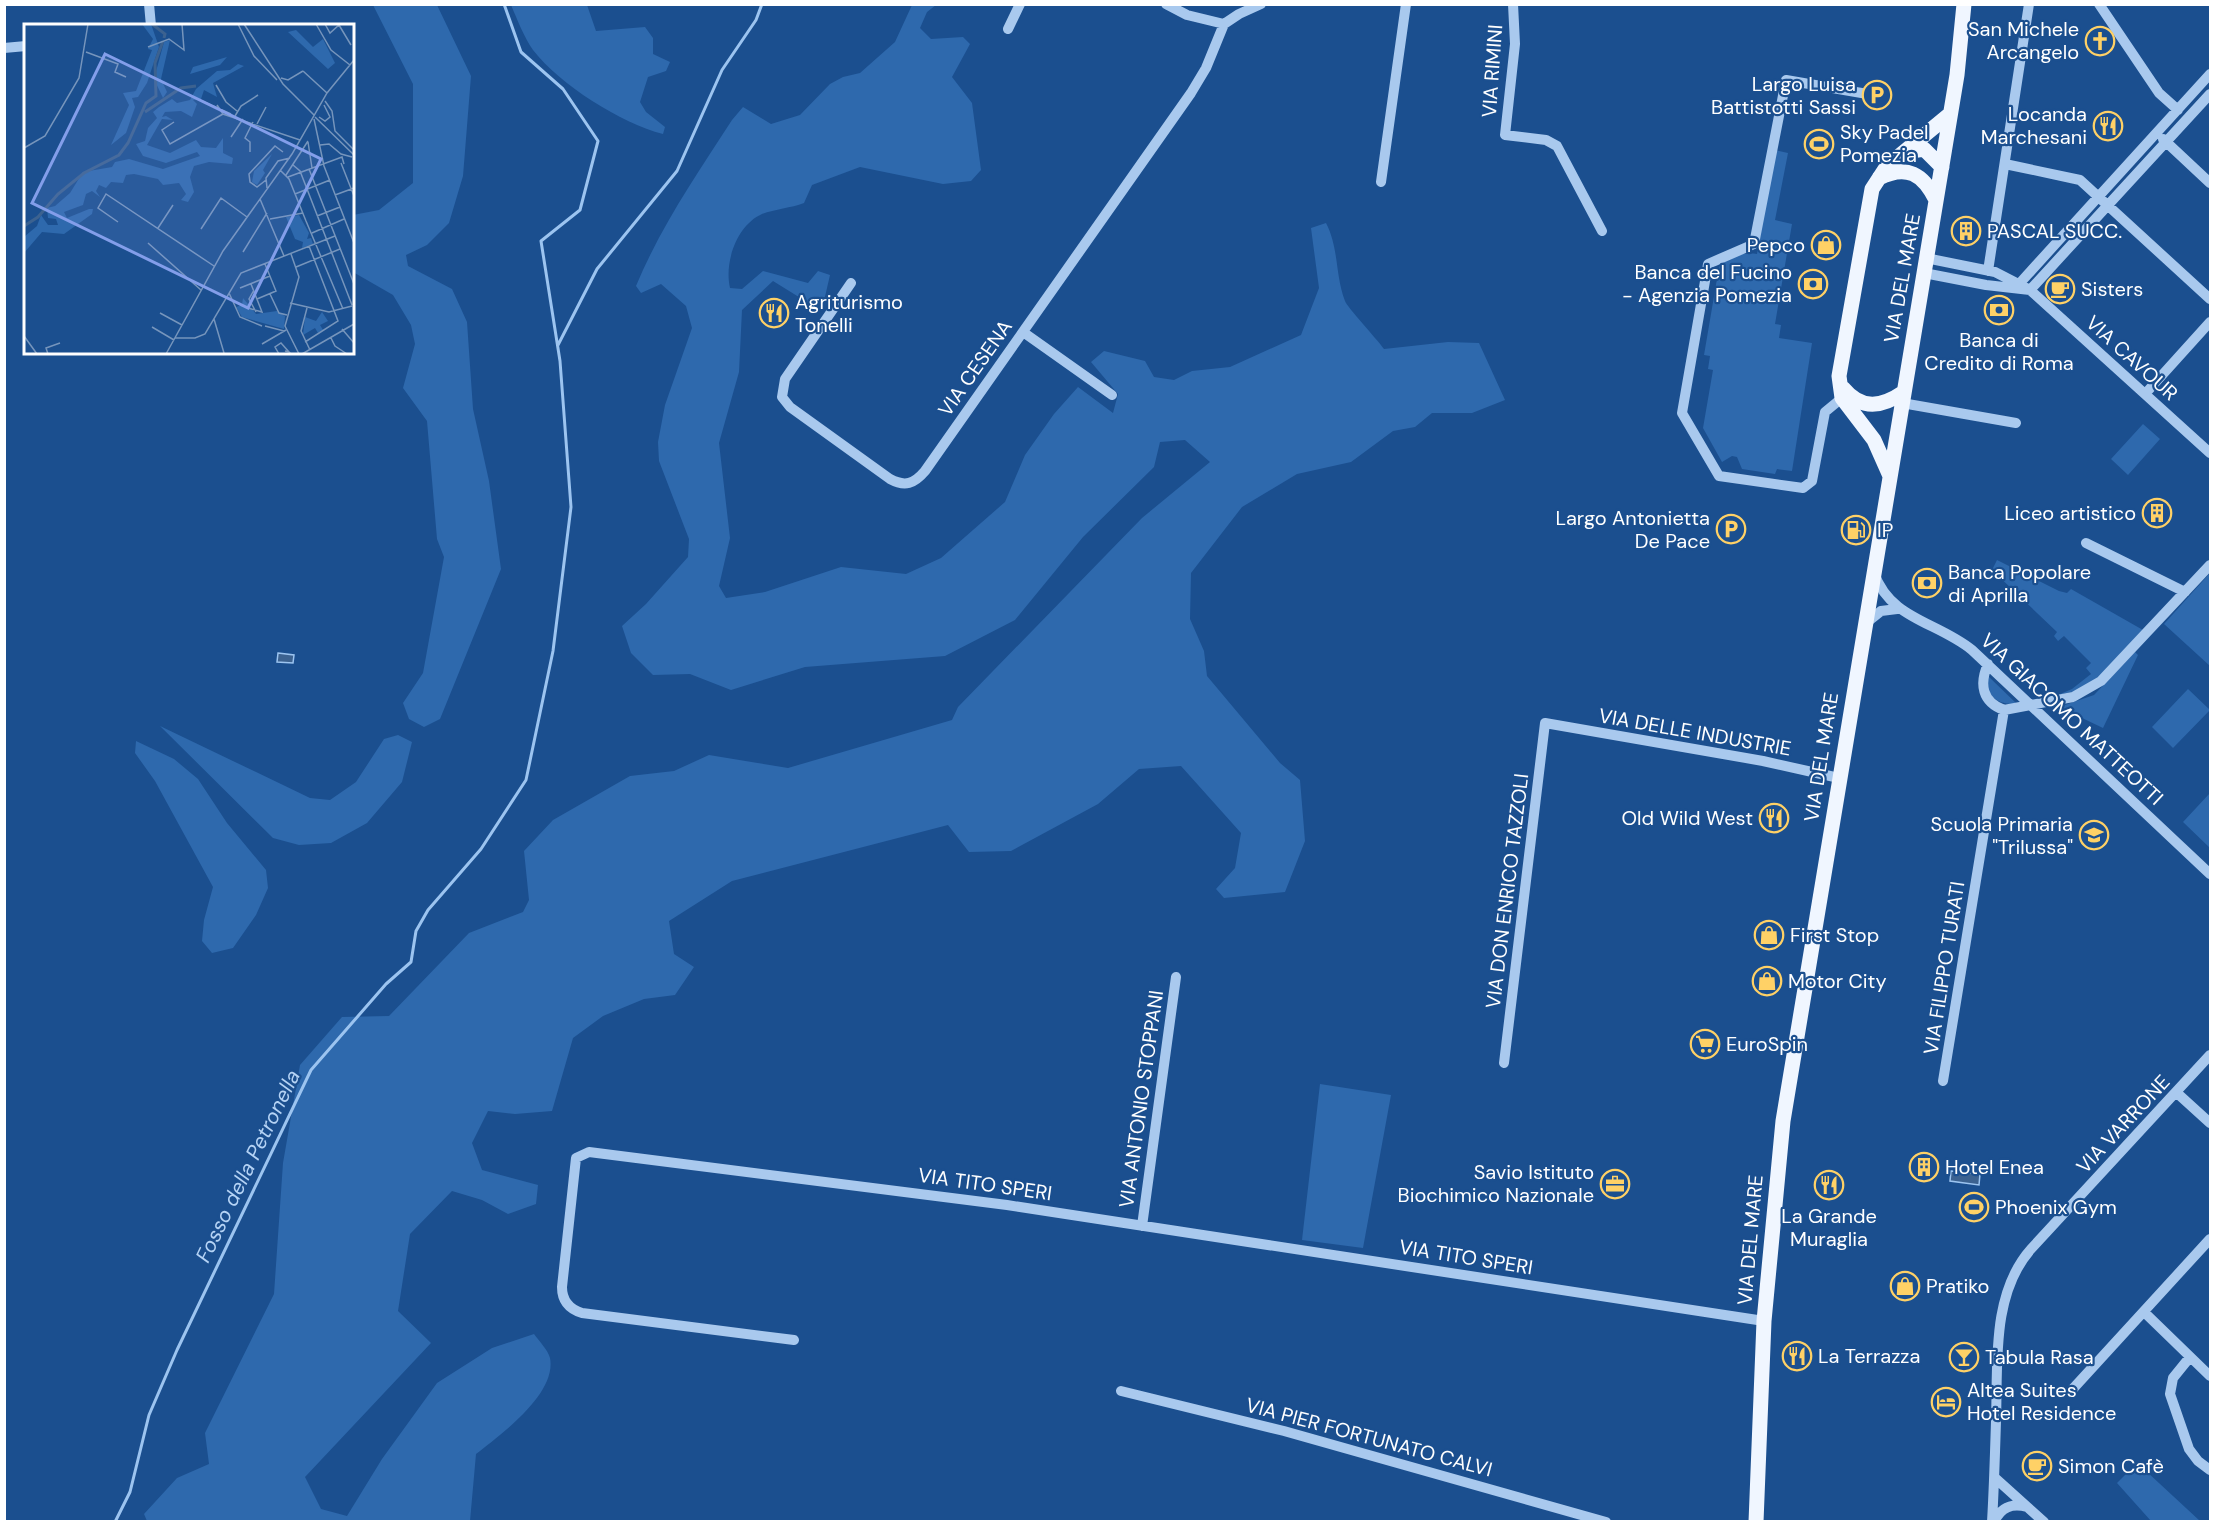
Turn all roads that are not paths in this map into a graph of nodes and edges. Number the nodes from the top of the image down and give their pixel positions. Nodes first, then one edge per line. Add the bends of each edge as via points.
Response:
1 (150, 4) edge
2 (1020, 4) edge
3 (1166, 4) edge
4 (1261, 4) edge
5 (1406, 4) edge
6 (1513, 4) edge
7 (1964, 4) edge
8 (2029, 4) edge
9 (2099, 4) edge
10 (151, 24) edge
11 (1224, 24) junction
12 (1008, 29) dead end
13 (24, 46) edge
14 (4, 48) edge
15 (2211, 75) edge
16 (2211, 94) edge
17 (1879, 96) dead end
18 (2178, 110) junction
19 (1950, 114) junction
20 (2156, 133) junction
21 (2166, 142) junction
22 (1905, 152) junction
23 (2005, 164) junction
24 (1942, 167) junction
25 (1876, 179) junction
26 (1381, 182) dead end
27 (2211, 183) edge
28 (2099, 196) junction
29 (1936, 200) junction
30 (2109, 205) junction
31 (1602, 231) dead end
32 (1925, 266) junction
33 (1988, 271) junction
34 (851, 283) dead end
35 (2019, 284) junction
36 (2030, 290) junction
37 (2211, 299) edge
38 (2211, 322) edge
39 (1023, 332) junction
40 (1841, 391) junction
41 (2145, 394) junction
42 (1112, 396) dead end
43 (1903, 398) junction
44 (2016, 423) dead end
45 (1898, 427) junction
46 (1874, 440) junction
47 (1894, 452) junction
48 (2211, 453) edge
49 (1890, 477) junction
50 (2086, 543) dead end
51 (2211, 565) edge
52 (1874, 573) junction
53 (2185, 592) junction
54 (1897, 609) junction
55 (1864, 625) junction
56 (1988, 664) junction
57 (2031, 705) junction
58 (2004, 710) junction
59 (1545, 723) joint
60 (1839, 778) junction
61 (2211, 874) edge
62 (1176, 977) dead end
63 (2211, 1055) edge
64 (1504, 1063) dead end
65 (1943, 1081) dead end
66 (2177, 1093) junction
67 (2211, 1123) edge
68 (1142, 1226) junction
69 (2211, 1239) edge
70 (2144, 1312) junction
71 (1764, 1321) junction
72 (794, 1340) dead end
73 (2190, 1357) junction
74 (2211, 1376) edge
75 (1121, 1391) dead end
76 (2070, 1392) dead end
77 (2211, 1470) edge
78 (1995, 1477) junction
79 (2027, 1507) junction
80 (1606, 1521) edge
81 (1756, 1521) edge
82 (1993, 1521) edge
83 (2044, 1521) edge

1 - 10 street
2 - 12 street
3 - 11 street via 1187,15
4 - 11 street
5 - 26 street
6 - 31 street, VIA RIMINI via 1515,44 1505,135 1546,140 1557,146
7 - 19 main road, VIA DEL MARE
8 - 23 street
9 - 18 street via 2159,93
11 - 39 street, VIA CESENA via 1191,93
13 - 14 street
15 - 18 street
16 - 21 street
17 - 40 street via 1786,80 1754,244 1708,264 1682,413 1719,476 1803,488 1812,481 1825,412
18 - 20 street
19 - 22 main road
19 - 24 main road, VIA DEL MARE
20 - 21 street
20 - 28 street
21 - 27 street
21 - 30 street
22 - 24 main road via 1924,149
22 - 25 main road
23 - 28 street via 2080,180
23 - 33 street
24 - 29 main road, VIA DEL MARE
25 - 29 main road via 1895,172 1914,175 1926,182
25 - 40 main road
28 - 30 street
28 - 35 street
29 - 32 main road, VIA DEL MARE
30 - 36 street
30 - 37 street
32 - 33 street, VIA CAVOUR
32 - 36 street via 1986,285
32 - 43 main road, VIA DEL MARE
33 - 35 street, VIA CAVOUR
34 - 39 street, VIA CESENA via 787,376 781,394 790,407 901,484 913,482 924,471
35 - 36 street, VIA CAVOUR
36 - 41 street, VIA CAVOUR
38 - 41 street
39 - 42 street
40 - 43 main road via 1875,406
40 - 46 main road
41 - 48 street, VIA CAVOUR
43 - 44 street
43 - 45 main road, VIA DEL MARE
45 - 46 main road via 1887,437
45 - 47 main road, VIA DEL MARE
46 - 47 main road
46 - 49 main road
47 - 49 main road, VIA DEL MARE
49 - 52 main road, VIA DEL MARE
50 - 53 street
51 - 53 street
52 - 54 street, VIA GIACOMO MATTEOTTI via 1884,595
52 - 55 main road, VIA DEL MARE
53 - 57 street via 2094,686 2069,698
54 - 55 street via 1878,612
54 - 56 street, VIA GIACOMO MATTEOTTI via 1950,634
55 - 60 main road, VIA DEL MARE
56 - 57 street, VIA GIACOMO MATTEOTTI
56 - 58 street via 1983,678 1984,694
57 - 58 street
57 - 61 street, VIA GIACOMO MATTEOTTI
58 - 65 street, VIA FILIPPO TURATI
59 - 60 street, VIA DELLE INDUSTRIE
59 - 64 street, VIA DON ENRICO TAZZOLI
60 - 71 main road, VIA DEL MARE via 1783,1121
62 - 68 street, VIA ANTONIO STOPPANI
63 - 66 street, VIA VARRONE
66 - 67 street
66 - 78 street, VIA VARRONE via 2031,1249 2016,1270 2005,1299 2001,1329
68 - 71 street, VIA TITO SPERI
68 - 72 street, VIA TITO SPERI via 963,1198 589,1152 576,1158 562,1287 570,1307 582,1313
69 - 70 street
70 - 73 street
70 - 76 street
71 - 81 main road, VIA DEL MARE
73 - 74 street
73 - 77 street via 2172,1378 2170,1394 2189,1449
75 - 80 street, VIA PIER FORTUNATO CALVI via 1284,1431
78 - 79 street
78 - 82 street, VIA VARRONE
79 - 82 street via 2010,1505
79 - 83 street

